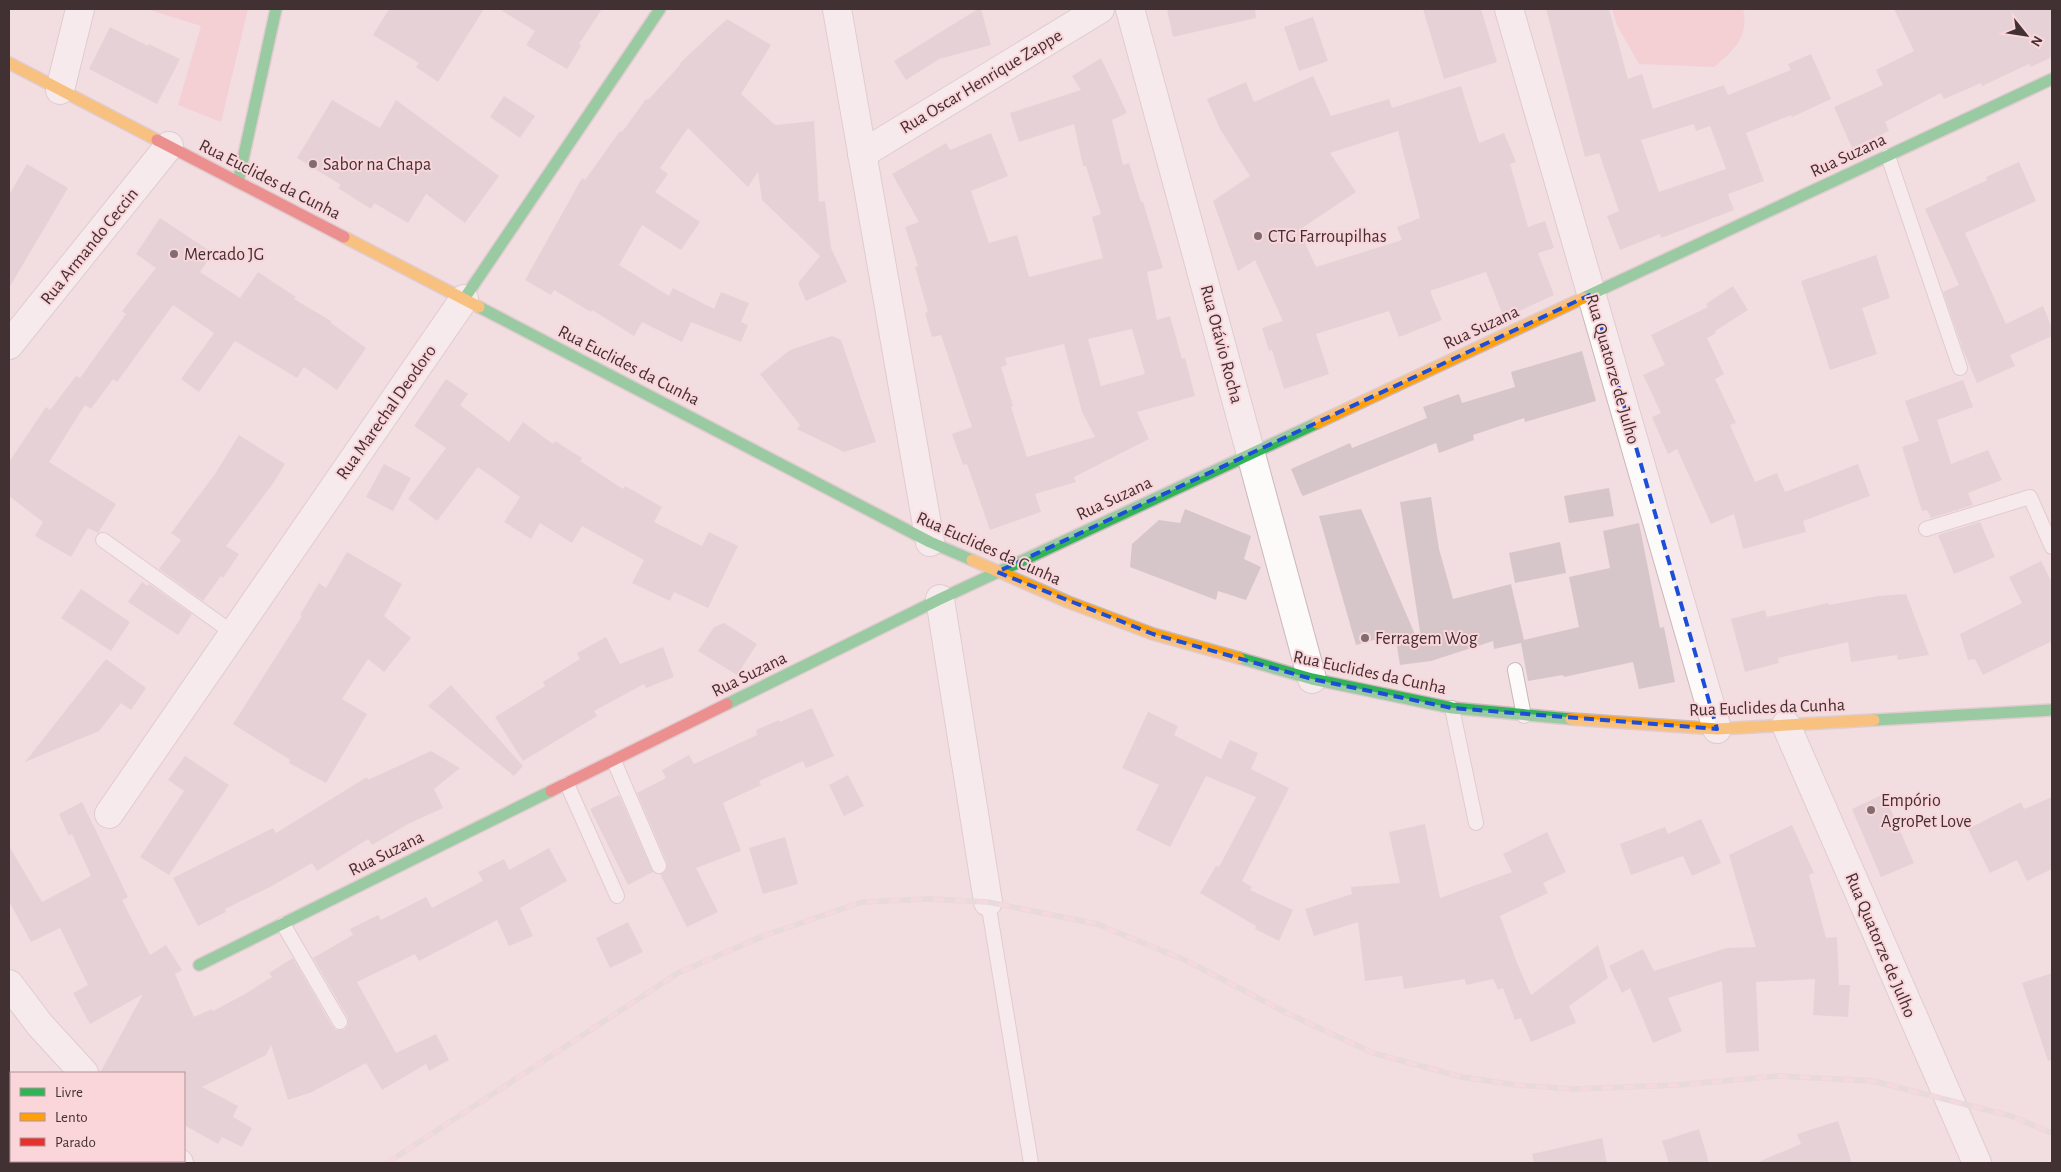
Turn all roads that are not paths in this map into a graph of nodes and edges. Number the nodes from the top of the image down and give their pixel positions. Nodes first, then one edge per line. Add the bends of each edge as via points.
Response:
1 (80, 9) edge
2 (276, 9) edge
3 (660, 9) edge
4 (837, 9) edge
5 (1100, 9) edge
6 (1130, 9) edge
7 (1509, 9) edge
8 (9, 63) edge
9 (2052, 80) edge
10 (60, 90) junction
11 (169, 146) junction
12 (862, 154) junction
13 (1888, 156) junction
14 (238, 182) junction
15 (1592, 294) junction
16 (464, 299) junction
17 (9, 345) edge
18 (1960, 368) dead end
19 (1251, 454) junction
20 (1926, 530) dead end
21 (103, 540) dead end
22 (930, 542) junction
23 (2052, 547) edge
24 (997, 572) junction
25 (940, 599) junction
26 (233, 633) junction
27 (1515, 670) dead end
28 (1312, 679) junction
29 (1452, 708) junction
30 (2052, 710) edge
31 (1524, 716) junction
32 (1786, 725) junction
33 (1717, 729) junction
34 (614, 761) junction
35 (566, 784) junction
36 (109, 814) dead end
37 (1476, 824) dead end
38 (659, 866) dead end
39 (617, 896) dead end
40 (988, 902) joint
41 (283, 924) junction
42 (199, 965) dead end
43 (9, 984) edge
44 (340, 1022) dead end
45 (83, 1072) edge
46 (1031, 1163) edge
47 (1977, 1163) edge

1 - 10 street
2 - 14 street
3 - 16 street, Rua Marechal Deodoro
4 - 12 street
5 - 12 street, Rua Oscar Henrique Zappe
6 - 19 street, Rua Otávio Rocha
7 - 15 street, Rua Quatorze de Julho
8 - 10 street, Rua Euclides da Cunha
9 - 13 street, Rua Suzana
10 - 11 street, Rua Euclides da Cunha
11 - 14 street, Rua Euclides da Cunha
11 - 17 street, Rua Armando Ceccin
12 - 22 street
13 - 15 street, Rua Suzana
13 - 18 lane
14 - 16 street, Rua Euclides da Cunha
15 - 19 street, Rua Suzana
15 - 33 street, Rua Quatorze de Julho
16 - 22 street, Rua Euclides da Cunha
16 - 26 street, Rua Marechal Deodoro
19 - 24 street, Rua Suzana
19 - 28 street, Rua Otávio Rocha
20 - 23 lane via 2030,497
21 - 26 lane
22 - 24 street, Rua Euclides da Cunha
24 - 25 street, Rua Suzana
24 - 28 street, Rua Euclides da Cunha via 1152,634
25 - 34 street, Rua Suzana
25 - 40 street
26 - 36 street, Rua Marechal Deodoro
27 - 31 lane
28 - 29 street, Rua Euclides da Cunha
29 - 31 street, Rua Euclides da Cunha
29 - 37 lane
30 - 32 street, Rua Euclides da Cunha
31 - 33 street, Rua Euclides da Cunha
32 - 33 street, Rua Euclides da Cunha
32 - 47 street, Rua Quatorze de Julho
34 - 35 street, Rua Suzana
34 - 38 lane
35 - 39 lane
35 - 41 street, Rua Suzana
40 - 46 lane
41 - 42 street, Rua Suzana
41 - 44 lane
43 - 45 street via 40,1025

